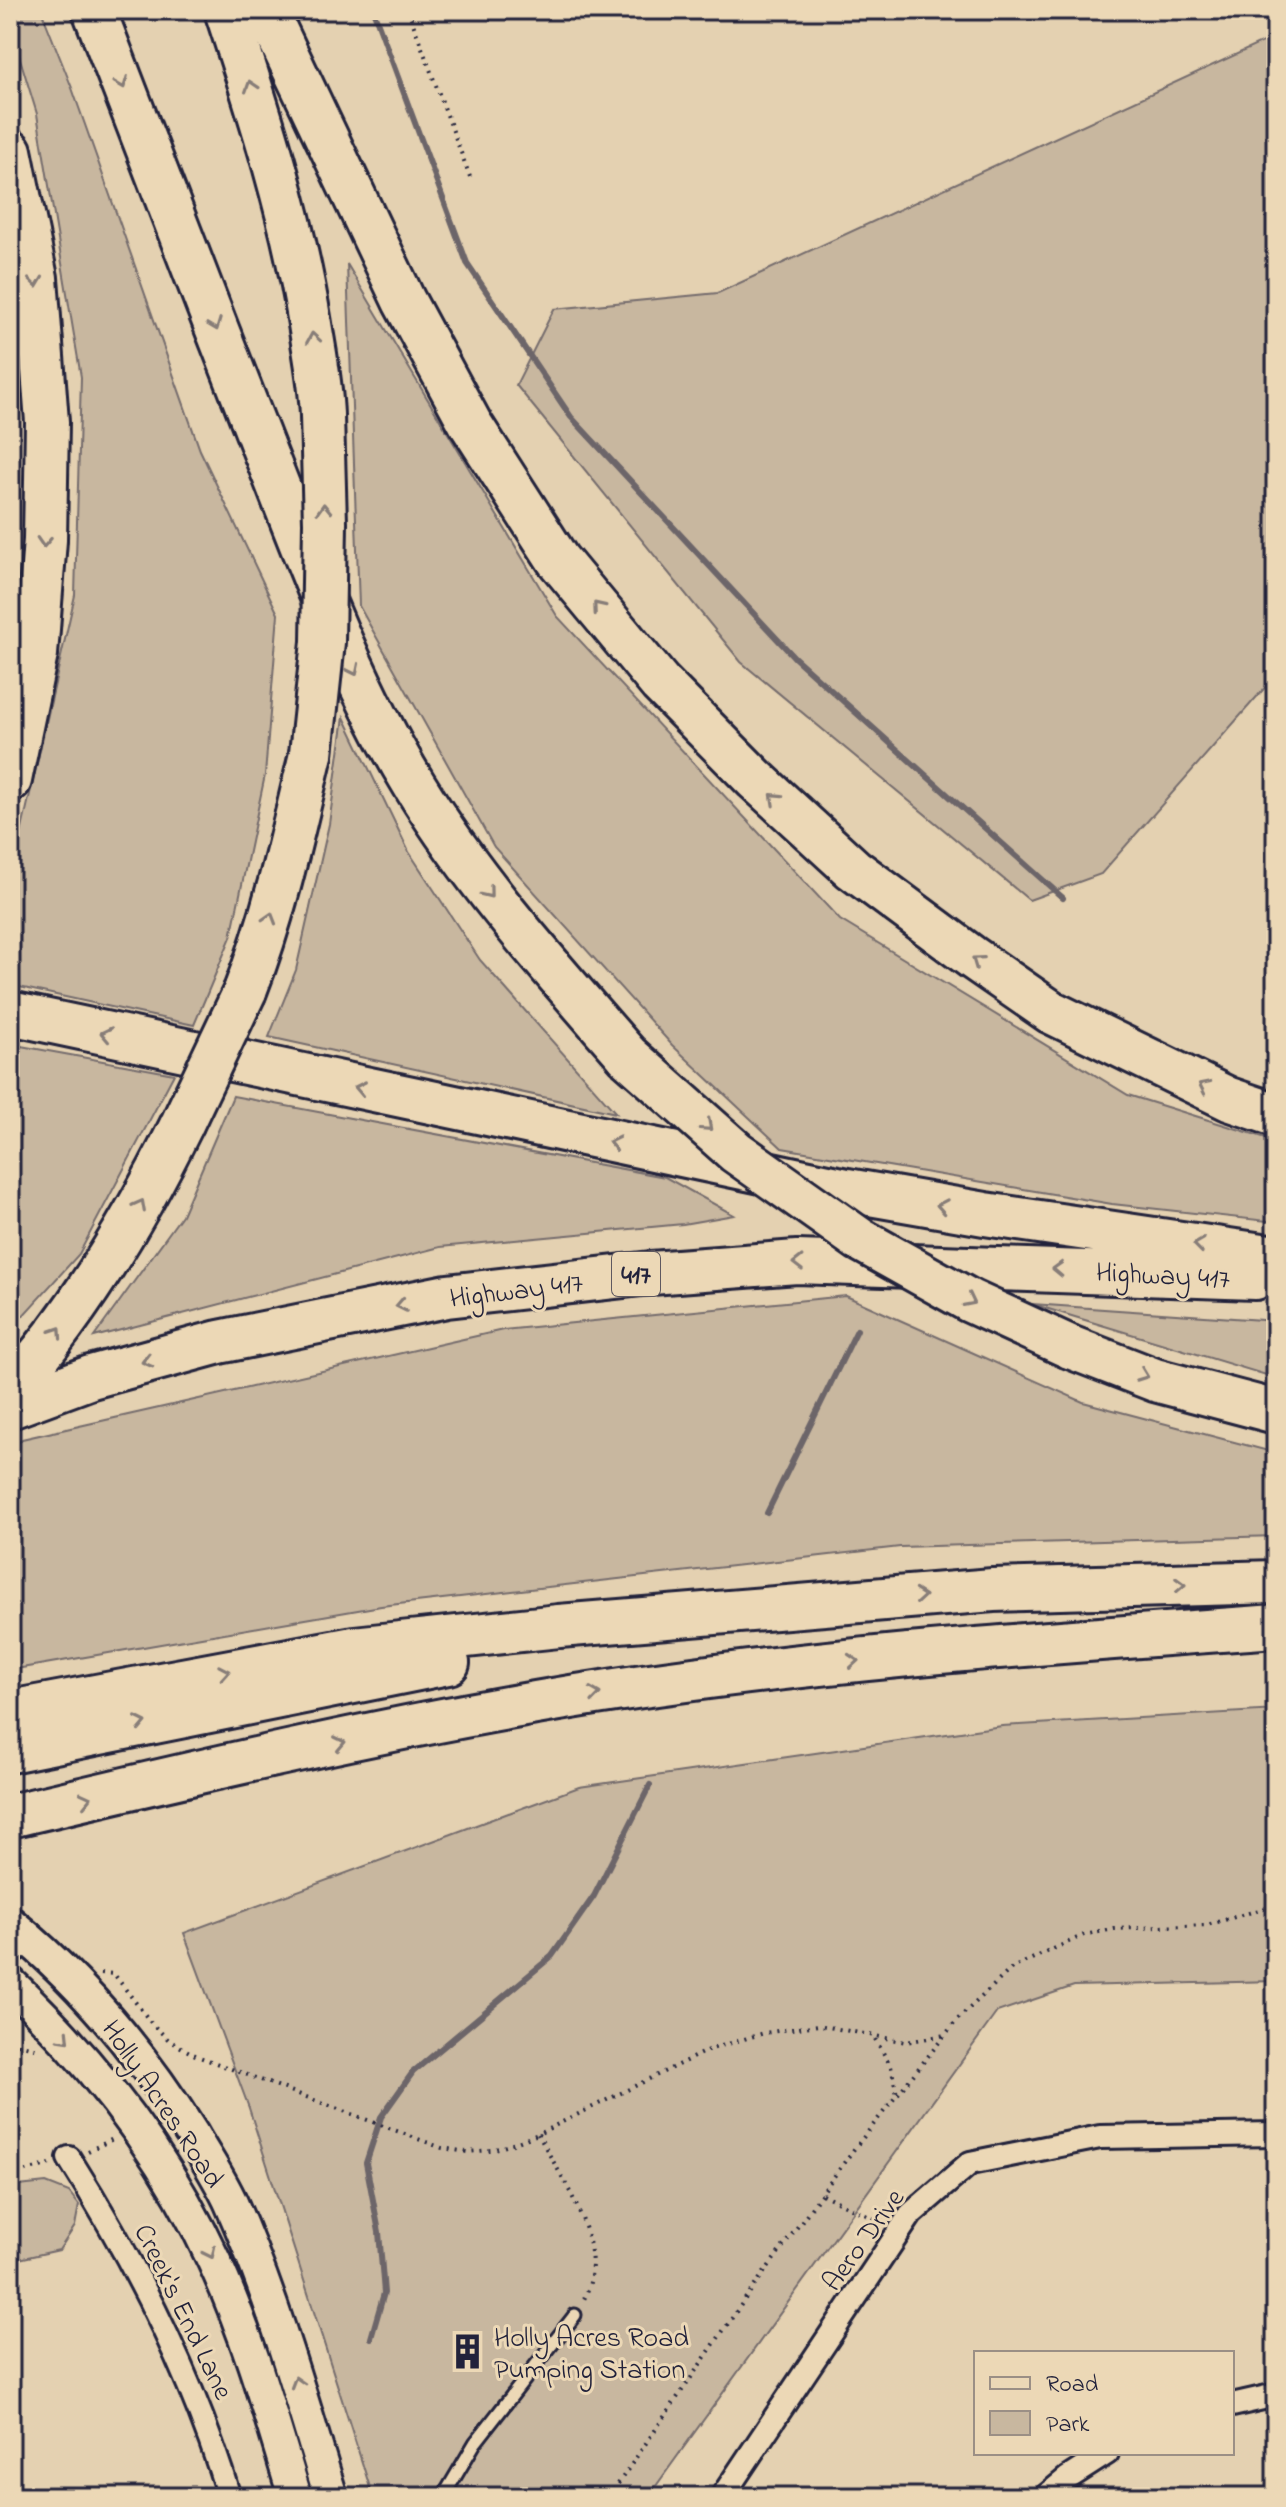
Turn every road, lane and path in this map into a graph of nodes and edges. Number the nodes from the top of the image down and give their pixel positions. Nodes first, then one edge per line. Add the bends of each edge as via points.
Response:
1 (94, 10) edge
2 (226, 10) edge
3 (266, 10) edge
4 (408, 10) edge
5 (10, 151) edge
6 (470, 177) dead end
7 (10, 780) edge
8 (10, 1013) edge
9 (1276, 1115) edge
10 (1276, 1257) edge
11 (1276, 1279) edge
12 (10, 1390) edge
13 (10, 1407) edge
14 (1276, 1412) edge
15 (1276, 1582) edge
16 (703, 1614) junction
17 (1276, 1626) edge
18 (10, 1712) edge
19 (10, 1751) edge
20 (10, 1816) edge
21 (1276, 1905) edge
22 (18, 1942) edge
23 (93, 1975) dead end
24 (10, 1983) edge
25 (945, 2035) junction
26 (874, 2037) junction
27 (10, 2042) edge
28 (47, 2052) dead end
29 (897, 2095) junction
30 (538, 2134) junction
31 (1276, 2134) edge
32 (69, 2158) dead end
33 (822, 2194) junction
34 (901, 2230) junction
35 (575, 2315) joint
36 (1276, 2395) edge
37 (1234, 2405) edge
38 (1104, 2455) edge
39 (229, 2497) edge
40 (295, 2497) edge
41 (331, 2497) edge
42 (443, 2497) edge
43 (609, 2497) edge
44 (722, 2497) edge
45 (1045, 2497) edge

1 -> 14 highway, bridge via 353,669 414,785 476,878 543,960 628,1056 736,1152 859,1239 970,1301 1070,1347 1155,1380
12 -> 2 highway, bridge via 43,1353 132,1219 245,991 282,878 311,754 323,642 321,390 302,271 271,146
9 -> 3 highway via 1229,1099 1051,1012 973,958 853,869 660,683 558,560 470,423 404,301
4 - 6 path
5 -> 7 highway via 36,278 47,422 36,654
10 -> 8 highway via 847,1190
11 -> 13 highway, Highway 417 / 417 via 797,1262 651,1273 447,1296 219,1342 91,1377
16 -> 15 highway via 993,1590
18 -> 16 highway via 354,1648
19 -> 16 highway
20 -> 17 highway via 571,1697 829,1663
21 - 25 path via 1207,1925 1084,1935 1012,1968
41 -> 22 main road, Holly Acres Road via 291,2363 230,2201 132,2045 69,1974
23 - 30 path via 114,1974 152,2024 197,2056 442,2148 491,2150
24 -> 40 main road, Holly Acres Road via 73,2046 134,2124 195,2224 244,2332
25 - 26 path via 906,2042
25 - 29 path
26 - 29 path via 891,2066
26 - 30 path via 818,2025 742,2039 708,2050
27 - 28 path
29 - 33 path
30 - 35 path via 578,2210 590,2248 591,2283
31 - 34 street, Aero Drive via 1100,2137 970,2163 911,2214
32 - 39 street, Creek's End Lane via 149,2294 209,2432
33 - 34 path
33 - 43 path
34 - 44 street, Aero Drive
35 - 42 lane via 475,2443
36 - 37 street
38 - 45 street

